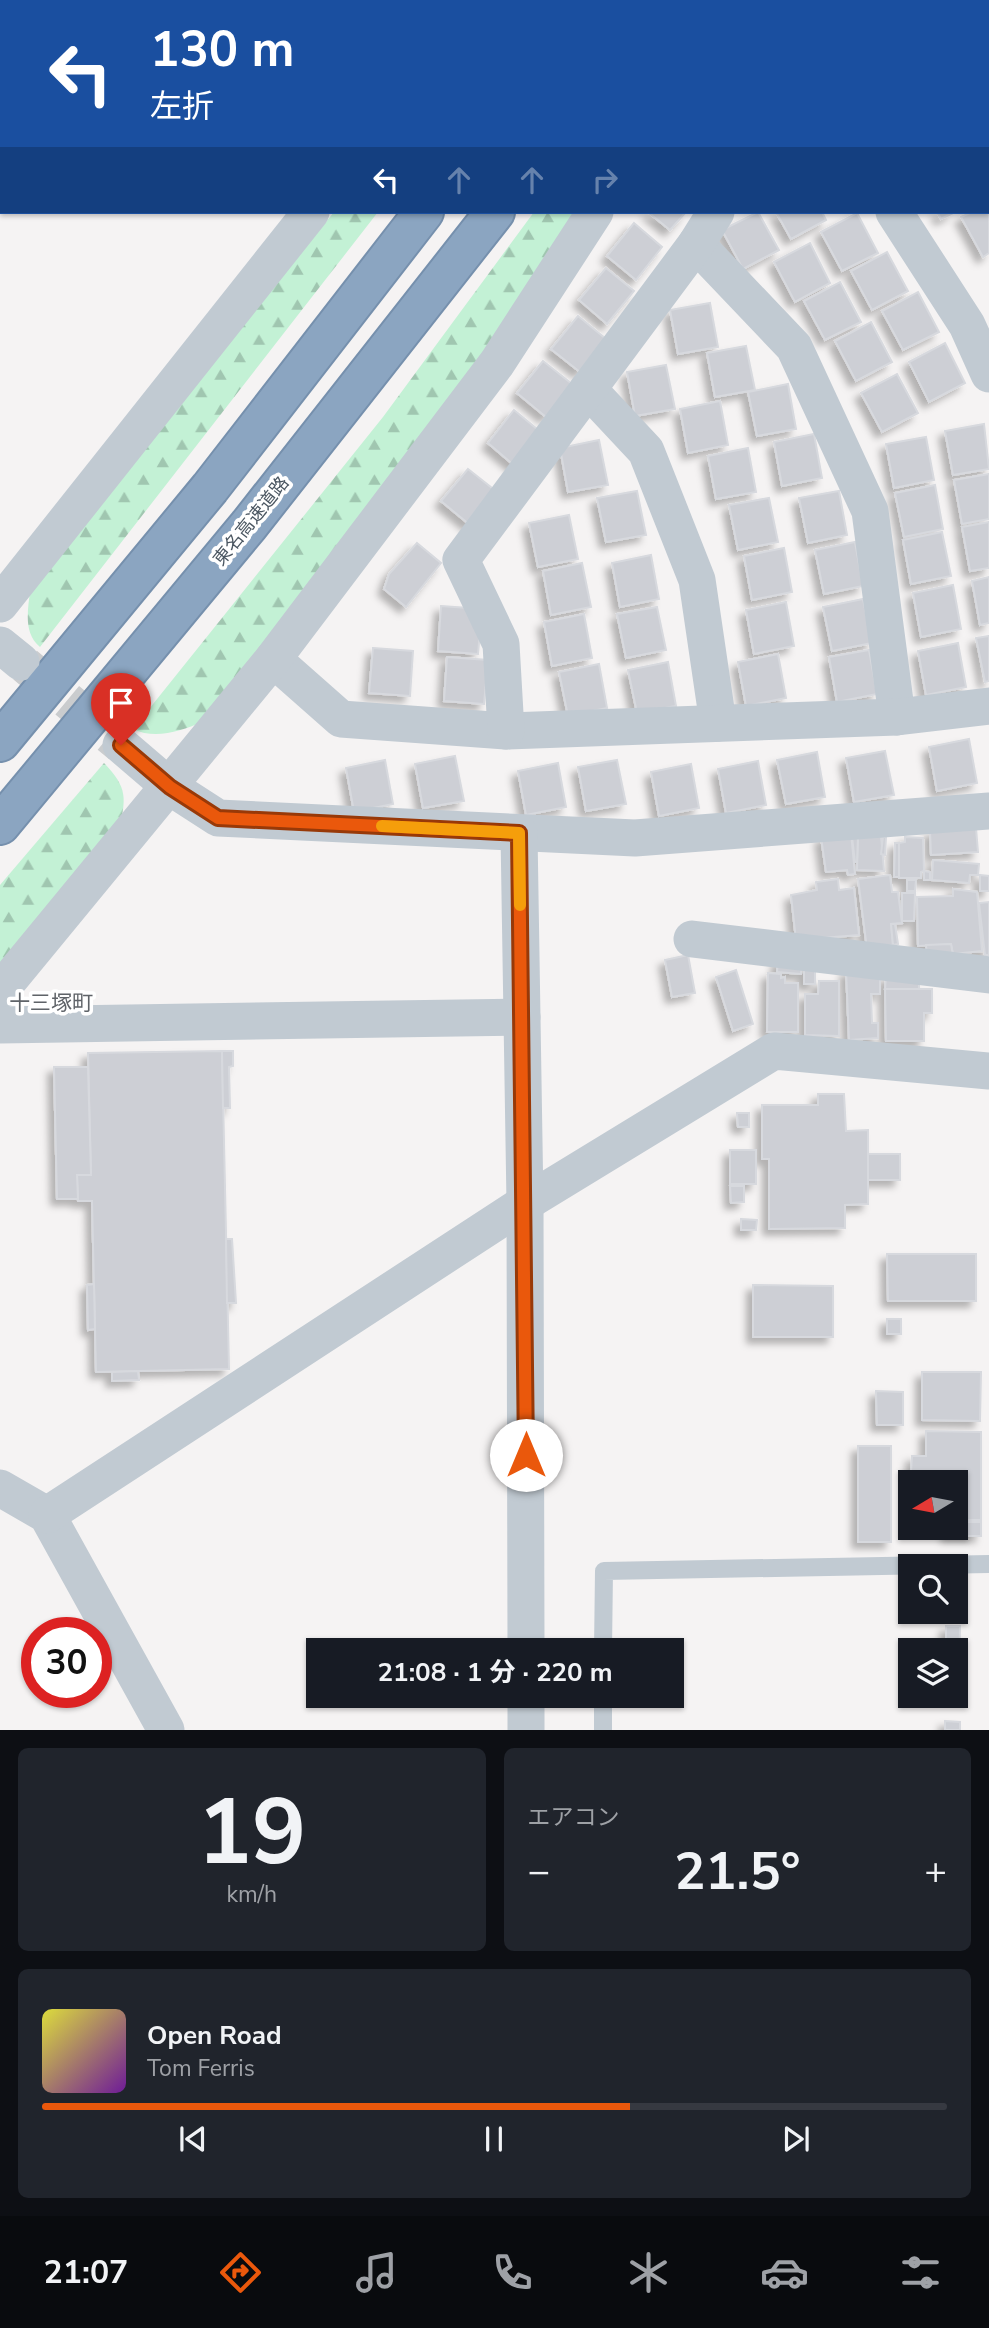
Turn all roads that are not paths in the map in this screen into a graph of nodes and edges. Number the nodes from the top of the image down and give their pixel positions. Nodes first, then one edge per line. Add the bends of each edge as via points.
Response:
1 (309, 214) edge
2 (422, 214) edge
3 (493, 214) edge
4 (594, 214) edge
5 (715, 214) edge
6 (895, 214) edge
7 (696, 244) junction
8 (989, 374) edge
9 (588, 389) junction
10 (0, 604) edge
11 (273, 659) junction
12 (989, 706) edge
13 (897, 717) junction
14 (718, 723) junction
15 (506, 732) junction
16 (0, 742) edge
17 (121, 745) tunnel mouth
18 (170, 787) junction
19 (989, 811) edge
20 (0, 825) edge
21 (519, 833) junction
22 (692, 939) dead end
23 (989, 975) edge
24 (0, 991) edge
25 (522, 1017) junction
26 (0, 1025) edge
27 (989, 1071) edge
28 (525, 1203) junction
29 (0, 1488) edge
30 (47, 1515) junction
31 (989, 1564) edge
32 (526, 1638) edge
33 (604, 1638) edge
34 (526, 1708) edge
35 (603, 1708) edge
36 (166, 1730) edge
37 (526, 1730) edge
38 (603, 1730) edge

1 - 10 street
2 - 16 highway via 210,488
3 - 20 highway, 東名高速道路 via 249,525
4 - 11 street via 497,363
5 - 7 street
6 - 8 street via 967,325
7 - 9 street
7 - 13 street via 794,347 870,511
9 - 14 street via 646,450 697,580
9 - 15 street via 461,560 501,644
11 - 15 street via 341,719
11 - 18 street
12 - 13 street
13 - 14 street
14 - 15 street
17 - 18 street
18 - 21 street via 218,818
18 - 24 street
19 - 21 street via 635,838
21 - 25 street
22 - 23 street
25 - 26 street
25 - 28 street
27 - 28 street via 774,1051
28 - 30 street
28 - 32 street
29 - 30 street
30 - 36 street
31 - 33 lane via 604,1571
34 - 37 street
35 - 38 lane

